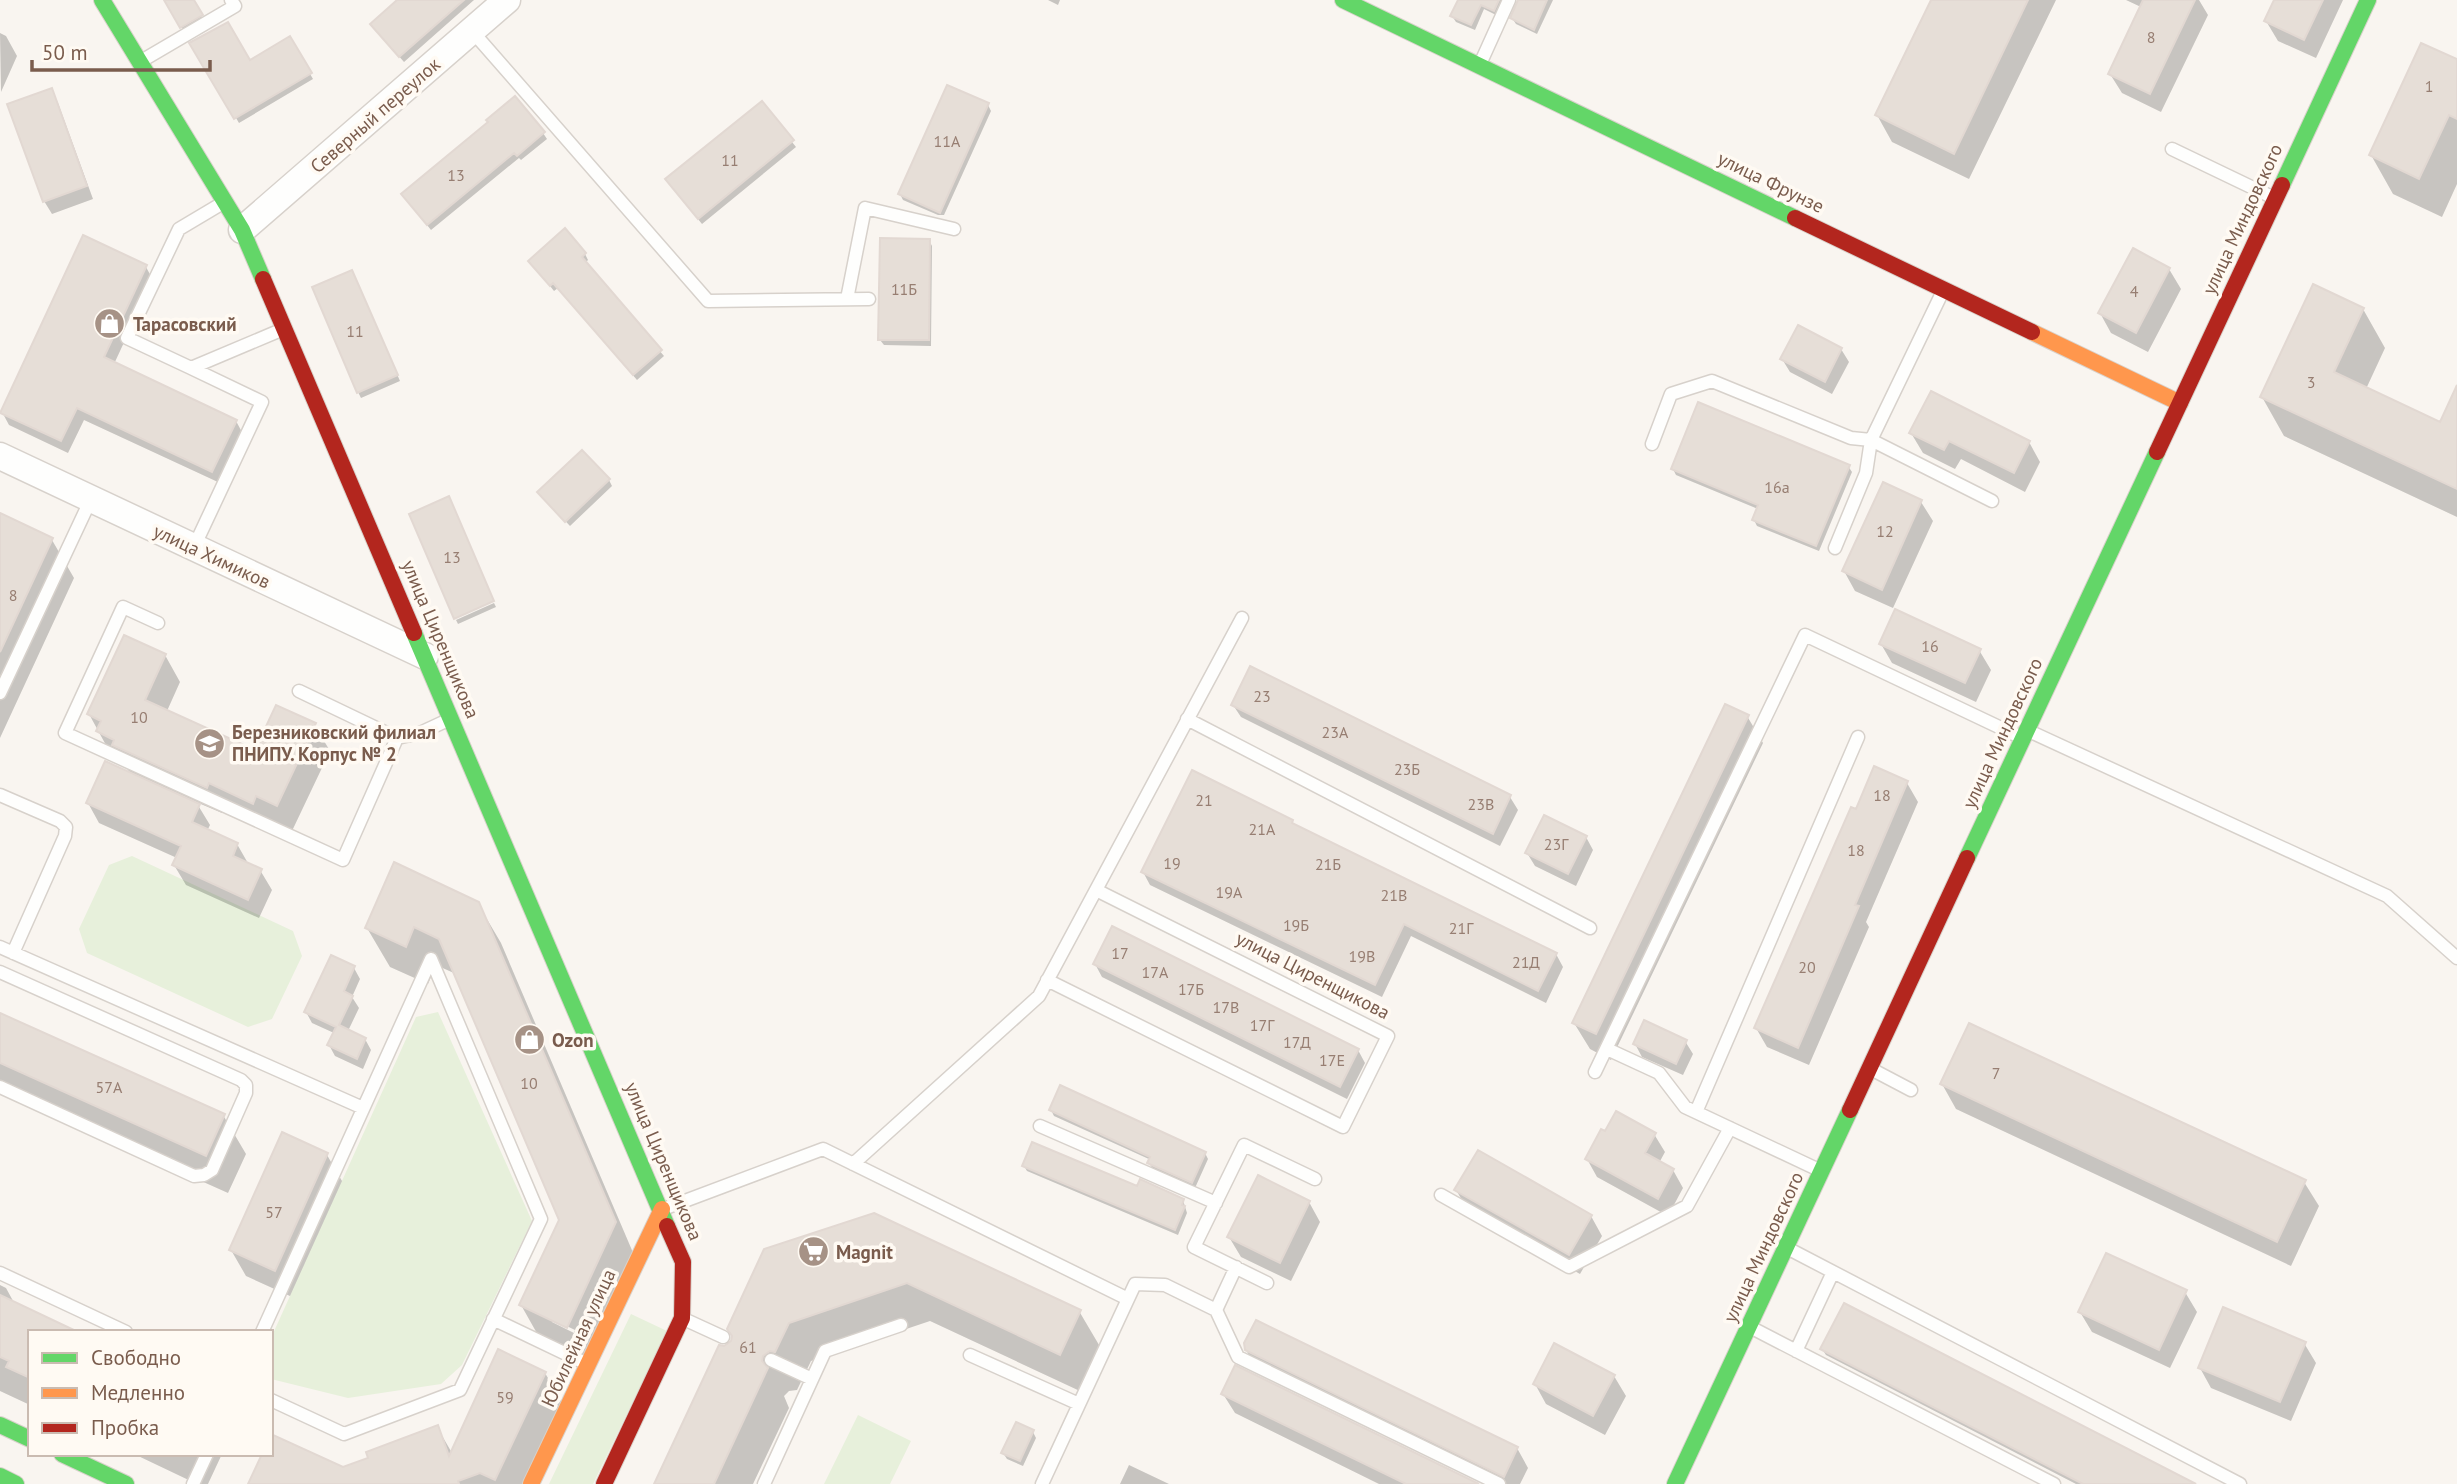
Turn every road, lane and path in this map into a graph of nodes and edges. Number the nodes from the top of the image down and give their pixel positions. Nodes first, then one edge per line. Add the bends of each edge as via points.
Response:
1 (102, 0) edge
2 (231, 0) edge
3 (507, 0) edge
4 (1343, 0) edge
5 (1509, 0) edge
6 (2368, 0) edge
7 (472, 30) junction
8 (139, 62) junction
9 (1479, 65) junction
10 (2172, 149) dead end
11 (2275, 198) junction
12 (224, 202) junction
13 (954, 229) dead end
14 (242, 230) junction
15 (1944, 289) junction
16 (847, 299) junction
17 (869, 299) dead end
18 (284, 328) junction
19 (191, 368) junction
20 (2180, 403) junction
21 (1871, 440) junction
22 (1652, 444) dead end
23 (0, 456) edge
24 (91, 499) junction
25 (1992, 501) dead end
26 (194, 547) junction
27 (1835, 548) dead end
28 (1242, 618) dead end
29 (158, 623) dead end
30 (425, 656) junction
31 (299, 691) dead end
32 (0, 693) edge
33 (452, 719) junction
34 (1187, 719) junction
35 (2025, 734) junction
36 (1858, 737) dead end
37 (397, 738) junction
38 (0, 795) edge
39 (1096, 890) junction
40 (1590, 928) dead end
41 (0, 947) edge
42 (13, 953) junction
43 (2457, 958) edge
44 (0, 972) edge
45 (1047, 980) junction
46 (1607, 1049) junction
47 (1869, 1068) junction
48 (1595, 1072) dead end
49 (0, 1087) edge
50 (1911, 1090) dead end
51 (363, 1108) junction
52 (1696, 1112) junction
53 (1040, 1126) dead end
54 (1730, 1128) junction
55 (853, 1164) junction
56 (1821, 1171) junction
57 (1315, 1179) dead end
58 (1441, 1195) dead end
59 (1216, 1203) junction
60 (662, 1209) junction
61 (1786, 1248) junction
62 (1236, 1268) junction
63 (1833, 1272) junction
64 (0, 1273) edge
65 (1267, 1283) dead end
66 (1128, 1299) junction
67 (1216, 1310) junction
68 (682, 1318) junction
69 (493, 1319) junction
70 (901, 1325) dead end
71 (1749, 1326) junction
72 (122, 1330) edge
73 (263, 1330) edge
74 (723, 1337) dead end
75 (1796, 1351) junction
76 (970, 1355) dead end
77 (771, 1360) dead end
78 (588, 1364) junction
79 (812, 1379) junction
80 (273, 1401) edge
81 (1079, 1404) junction
82 (0, 1425) edge
83 (28, 1438) edge
84 (66, 1456) edge
85 (206, 1456) edge
86 (0, 1476) edge
87 (16, 1484) edge
88 (126, 1484) edge
89 (193, 1484) edge
90 (531, 1484) edge
91 (604, 1484) edge
92 (764, 1484) edge
93 (1042, 1484) edge
94 (1499, 1484) edge
95 (1675, 1484) edge
96 (2054, 1484) edge
97 (2240, 1484) edge

1 - 8 street, улица Циренщикова
2 - 8 lane via 234,6
3 - 7 street, Северный переулок
4 - 9 street, улица Фрунзе
5 - 9 lane
6 - 11 street, улица Миндовского
7 - 14 street, Северный переулок
7 - 16 lane via 709,301
8 - 12 street, улица Циренщикова
9 - 15 street, улица Фрунзе
10 - 11 lane
11 - 20 street, улица Миндовского
12 - 14 street, улица Циренщикова
12 - 19 lane via 179,229 127,338
13 - 16 lane via 865,208
14 - 18 street, улица Циренщикова
15 - 20 street, улица Фрунзе
15 - 21 lane
16 - 17 lane
18 - 19 lane
18 - 30 street, улица Циренщикова
19 - 26 lane via 262,402
20 - 35 street, улица Миндовского
21 - 22 lane via 1851,439 1712,382 1671,394
21 - 25 lane
21 - 27 lane via 1866,473
23 - 24 street, улица Химиков
24 - 26 street, улица Химиков
24 - 32 lane
26 - 30 street, улица Химиков
28 - 34 lane
29 - 37 lane via 122,607 65,733 343,860
30 - 33 street, улица Циренщикова
31 - 37 lane
33 - 37 lane
33 - 60 street, улица Циренщикова
34 - 39 lane
34 - 40 lane
35 - 43 lane via 2387,896
35 - 46 lane via 1805,635
35 - 47 street, улица Миндовского
36 - 52 lane
38 - 42 lane via 66,827
39 - 45 lane
39 - 45 lane, улица Циренщикова via 1388,1036 1343,1127
41 - 42 lane
42 - 51 lane
44 - 49 lane via 241,1080 246,1093 212,1170 194,1176
45 - 55 lane via 1039,996
46 - 48 lane
46 - 52 lane via 1659,1073 1685,1107
47 - 50 lane
47 - 56 street, улица Миндовского
51 - 69 lane via 431,959 541,1219
51 - 73 lane
52 - 54 lane
53 - 59 lane
54 - 56 lane
54 - 58 lane via 1687,1206 1569,1268
55 - 60 lane via 823,1149
55 - 66 lane
56 - 61 street, улица Миндовского
57 - 59 lane via 1244,1144
59 - 62 lane via 1194,1247
60 - 68 street, улица Циренщикова via 683,1262
60 - 78 street, Юбилейная улица
61 - 63 lane
61 - 71 street, улица Миндовского
62 - 65 lane
62 - 67 lane
63 - 75 lane
63 - 97 lane
64 - 72 lane
66 - 67 lane via 1135,1284 1165,1285
66 - 81 lane
67 - 94 lane via 1238,1357
68 - 74 lane
68 - 91 street
69 - 78 lane
69 - 80 lane via 460,1390 344,1434
70 - 79 lane via 825,1351
71 - 75 lane
71 - 95 street, улица Миндовского
75 - 96 lane
76 - 81 lane
77 - 79 lane
78 - 90 street, Юбилейная улица
79 - 92 lane
81 - 93 lane
82 - 83 street
84 - 88 street
85 - 89 lane
86 - 87 street

